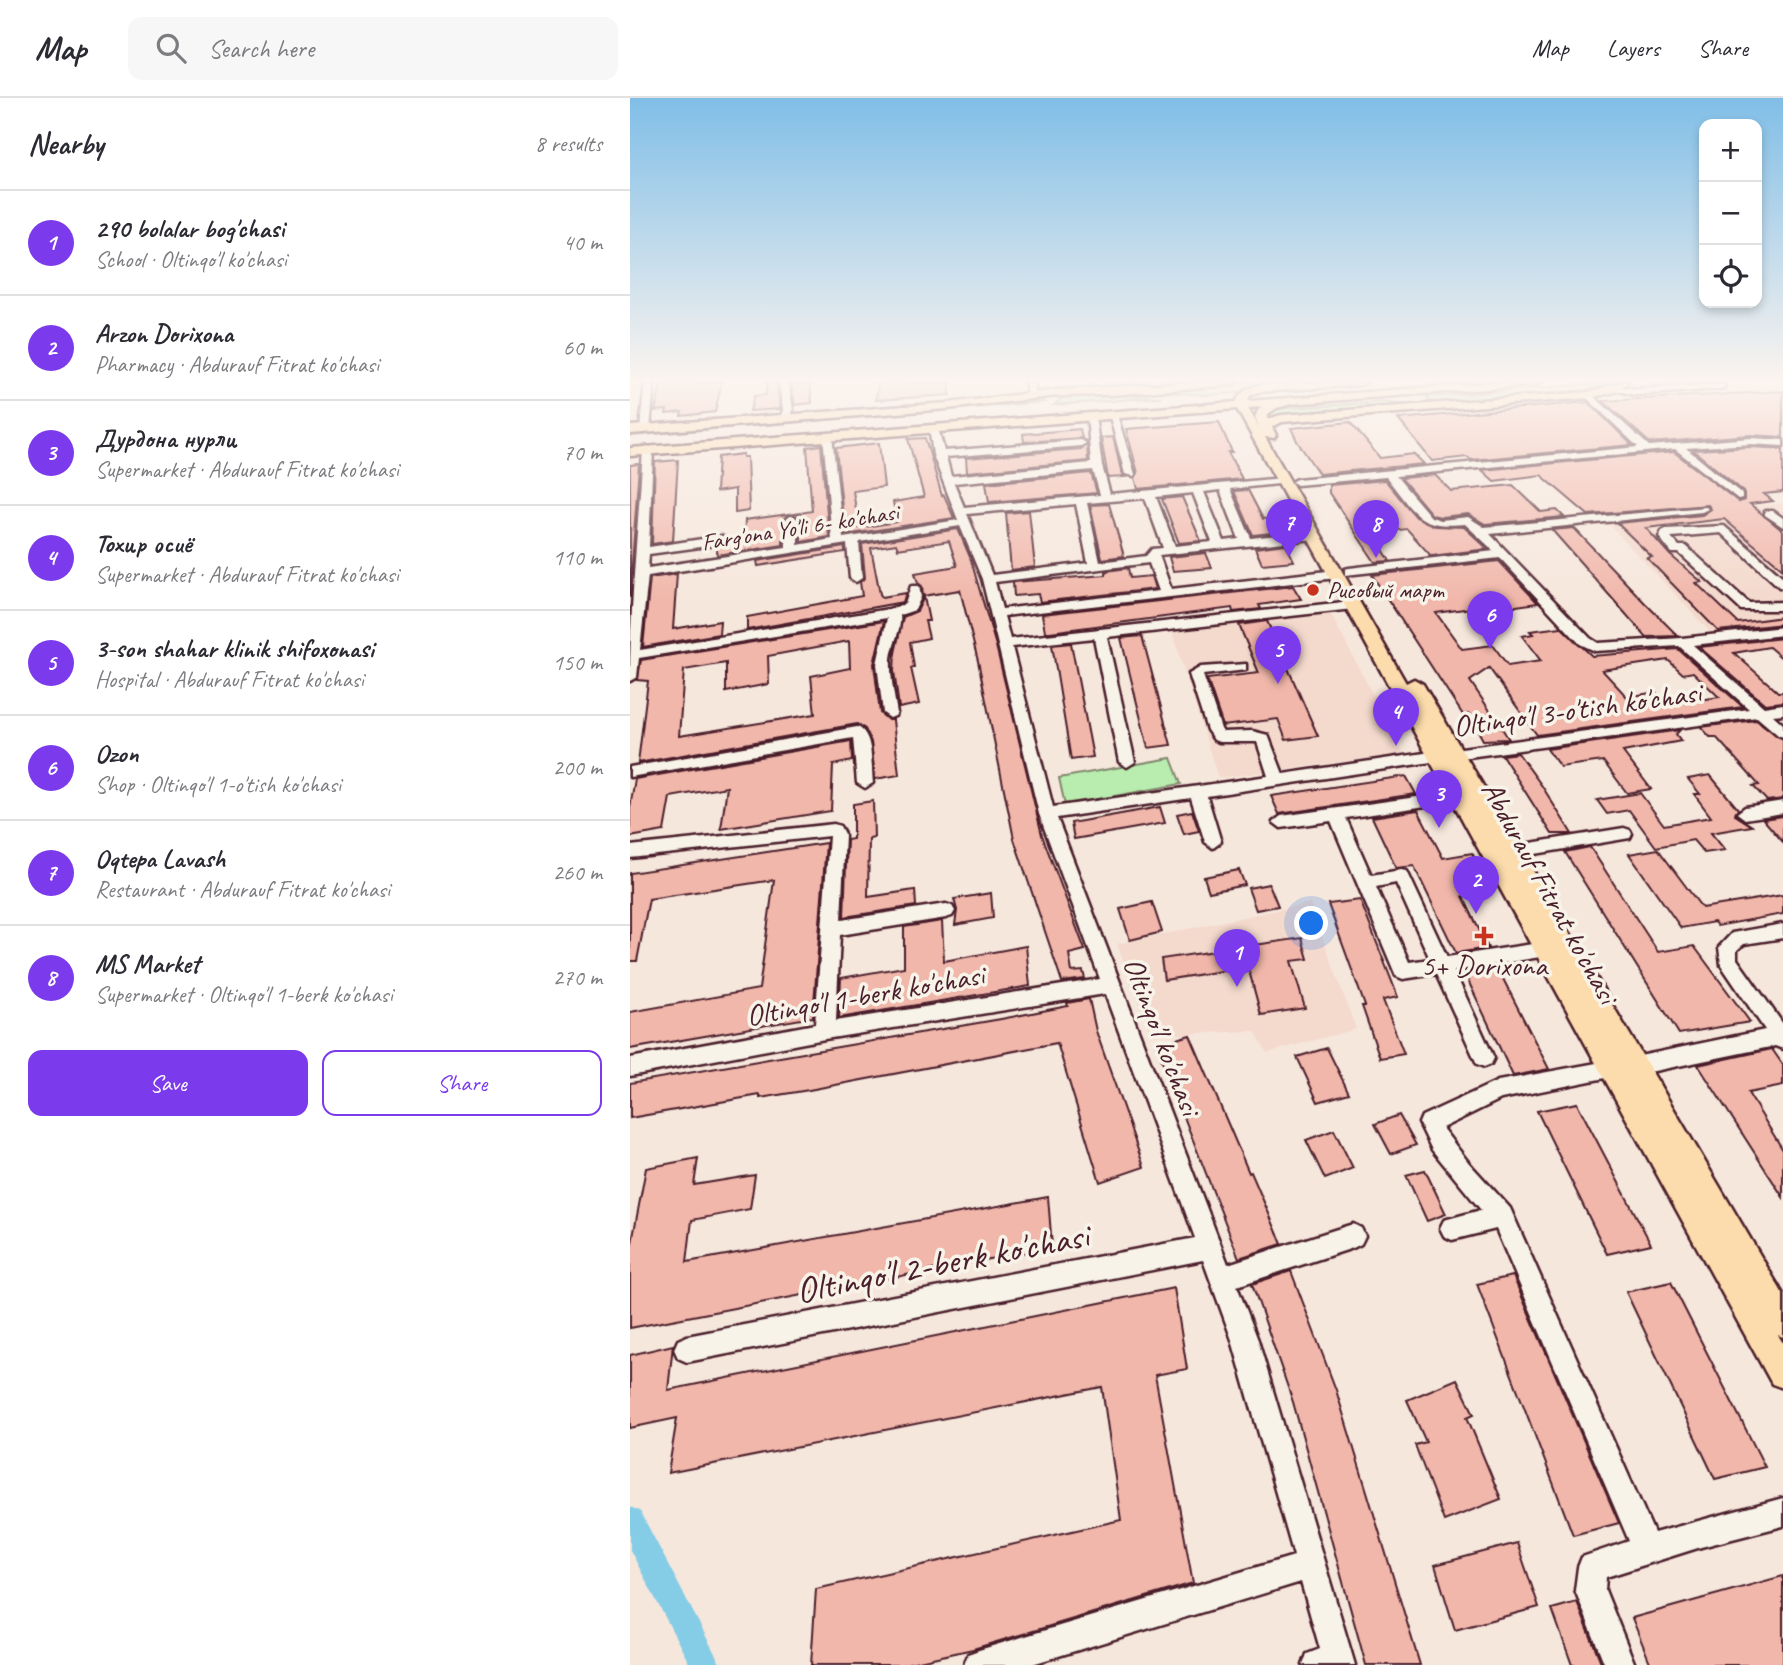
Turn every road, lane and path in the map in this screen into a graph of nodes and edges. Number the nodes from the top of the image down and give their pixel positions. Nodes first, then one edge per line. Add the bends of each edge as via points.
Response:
1 (649, 455) edge
2 (829, 455) edge
3 (938, 455) edge
4 (1095, 455) edge
5 (1124, 455) edge
6 (1276, 455) edge
7 (1581, 455) edge
8 (1688, 455) edge
9 (1097, 466) junction
10 (1388, 473) junction
11 (1130, 474) dead end
12 (947, 480) junction
13 (1289, 482) junction
14 (1224, 487) junction
15 (1197, 489) junction
16 (1149, 494) junction
17 (1738, 496) dead end
18 (1106, 498) junction
19 (1081, 500) junction
20 (1702, 509) dead end
21 (1769, 513) dead end
22 (963, 517) junction
23 (792, 519) dead end
24 (1783, 524) edge
25 (1481, 531) junction
26 (1314, 535) junction
27 (722, 540) dead end
28 (853, 541) junction
29 (1246, 541) junction
30 (838, 543) junction
31 (1219, 544) junction
32 (1170, 550) junction
33 (643, 551) junction
34 (792, 551) junction
35 (1503, 554) junction
36 (1153, 559) junction
37 (1096, 568) junction
38 (642, 573) junction
39 (1343, 573) junction
40 (856, 578) dead end
41 (988, 579) junction
42 (1783, 584) edge
43 (915, 589) dead end
44 (1166, 593) junction
45 (1353, 605) junction
46 (1783, 606) edge
47 (891, 613) junction
48 (997, 613) junction
49 (1783, 631) edge
50 (1100, 634) junction
51 (1682, 642) junction
52 (1005, 644) junction
53 (634, 654) junction
54 (1241, 667) dead end
55 (630, 677) edge
56 (1783, 709) edge
57 (890, 713) dead end
58 (1759, 713) junction
59 (1783, 732) edge
60 (1446, 755) junction
61 (1128, 761) dead end
62 (630, 772) edge
63 (1277, 779) junction
64 (865, 783) dead end
65 (1197, 791) junction
66 (1461, 796) junction
67 (1783, 807) edge
68 (1745, 813) dead end
69 (1047, 814) junction
70 (1336, 814) junction
71 (1281, 822) dead end
72 (1624, 834) dead end
73 (1213, 842) dead end
74 (630, 852) edge
75 (1511, 852) junction
76 (1365, 882) junction
77 (946, 911) dead end
78 (830, 929) junction
79 (1783, 931) edge
80 (1546, 949) junction
81 (1443, 965) junction
82 (1111, 985) junction
83 (825, 1031) junction
84 (1782, 1038) edge
85 (1484, 1058) dead end
86 (630, 1067) edge
87 (1624, 1067) junction
88 (1502, 1216) junction
89 (1452, 1228) dead end
90 (1353, 1236) dead end
91 (1211, 1247) junction
92 (1223, 1279) junction
93 (1783, 1322) edge
94 (687, 1349) dead end
95 (1783, 1373) edge
96 (1783, 1513) edge
97 (1647, 1550) junction
98 (1311, 1565) junction
99 (1332, 1663) edge
100 (979, 1665) edge
101 (1620, 1665) edge

1 - 33 street
2 - 30 street
3 - 12 street, Oltinqo'l ko'chasi
4 - 9 street
5 - 11 street
6 - 13 main road, Abdurauf Fitrat ko'chasi
7 - 10 street, Farg'ona Yo'li 6- ko'chasi
8 - 17 street
9 - 12 street
9 - 18 street
10 - 13 street, Farg'ona Yo'li 6- ko'chasi
10 - 25 street via 1427,519 1441,523 1468,520
12 - 22 street, Oltinqo'l ko'chasi
13 - 14 street, Farg'ona Yo'li 6- ko'chasi
13 - 26 main road, Abdurauf Fitrat ko'chasi
13 - 39 main road, Abdurauf Fitrat ko'chasi
14 - 15 street, Farg'ona Yo'li 6- ko'chasi
14 - 29 street
15 - 16 street, Farg'ona Yo'li 6- ko'chasi
15 - 31 street
16 - 18 street, Farg'ona Yo'li 6- ko'chasi
16 - 32 street
18 - 19 street, Farg'ona Yo'li 6- ko'chasi
19 - 22 street, Farg'ona Yo'li 6- ko'chasi
19 - 37 street
20 - 25 street
21 - 24 street
22 - 28 street, Farg'ona Yo'li 6- ko'chasi
22 - 41 street, Oltinqo'l ko'chasi
23 - 34 street
25 - 35 street
26 - 29 street
26 - 39 main road, Abdurauf Fitrat ko'chasi
27 - 33 street
28 - 30 street, Farg'ona Yo'li 6- ko'chasi
28 - 40 street
29 - 31 street
30 - 34 street, Farg'ona Yo'li 6- ko'chasi
31 - 32 street
32 - 36 street via 1156,552
33 - 38 street
34 - 38 street, Farg'ona Yo'li 6- ko'chasi
35 - 39 street
35 - 51 street via 1585,642 1595,647
36 - 37 street
36 - 44 street
37 - 41 street
38 - 53 street
39 - 44 street
39 - 45 main road, Abdurauf Fitrat ko'chasi
39 - 60 main road, Abdurauf Fitrat ko'chasi
41 - 48 street, Oltinqo'l ko'chasi
42 - 46 street via 1724,529 1666,533 1665,537 1745,607
43 - 47 street via 910,607
44 - 48 street
45 - 50 street
45 - 60 main road, Abdurauf Fitrat ko'chasi
47 - 53 street
47 - 57 street via 894,629 886,645 884,671
48 - 52 street, Oltinqo'l ko'chasi
49 - 51 street
50 - 52 street
50 - 61 street
51 - 58 street
52 - 69 street, Oltinqo'l ko'chasi
53 - 55 street
54 - 63 street via 1196,674 1213,730 1219,737 1263,738
56 - 58 street, Oltinqo'l 3-o'tish ko'chasi
58 - 59 street
58 - 60 street, Oltinqo'l 3-o'tish ko'chasi
60 - 63 street, Oltinqo'l 3-o'tish ko'chasi
60 - 66 main road, Abdurauf Fitrat ko'chasi
60 - 75 main road, Abdurauf Fitrat ko'chasi
62 - 64 street via 857,732
63 - 65 street, Oltinqo'l 3-o'tish ko'chasi
65 - 69 street, Oltinqo'l 3-o'tish ko'chasi
65 - 73 street
66 - 70 street
66 - 80 main road, Abdurauf Fitrat ko'chasi
67 - 68 street
69 - 82 street, Oltinqo'l ko'chasi
70 - 71 street
70 - 76 street
72 - 75 street
74 - 78 street via 834,830
75 - 87 main road, Abdurauf Fitrat ko'chasi
76 - 81 street via 1401,876
76 - 81 street via 1403,971
77 - 78 street
78 - 83 street
79 - 84 street via 1739,938 1728,947 1728,960
80 - 81 street
80 - 87 main road, Abdurauf Fitrat ko'chasi
81 - 85 street
82 - 83 street, Oltinqo'l 1-berk ko'chasi
82 - 91 street, Oltinqo'l ko'chasi
83 - 86 street, Oltinqo'l 1-berk ko'chasi
84 - 87 street
87 - 88 street via 1498,1090 1430,1123 1430,1130
87 - 93 main road, Abdurauf Fitrat ko'chasi
87 - 95 main road, Abdurauf Fitrat ko'chasi
88 - 89 street
88 - 97 street
90 - 92 street
91 - 92 street, Oltinqo'l ko'chasi
91 - 94 street, Oltinqo'l 2-berk ko'chasi
92 - 98 street, Oltinqo'l ko'chasi
96 - 97 street
97 - 101 street via 1592,1567 1590,1590
98 - 99 street, Oltinqo'l ko'chasi
98 - 100 street

